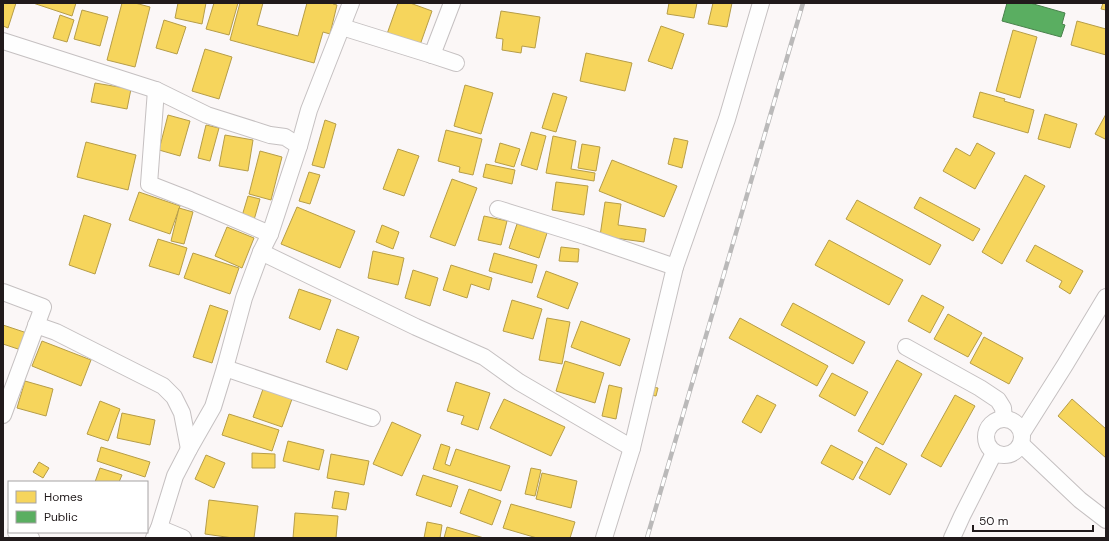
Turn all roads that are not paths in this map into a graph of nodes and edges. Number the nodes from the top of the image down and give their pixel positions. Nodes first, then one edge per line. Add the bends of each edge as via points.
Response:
1 (351, 3) edge
2 (452, 3) edge
3 (761, 3) edge
4 (342, 27) junction
5 (3, 41) edge
6 (432, 55) junction
7 (456, 64) dead end
8 (156, 90) junction
9 (299, 146) junction
10 (498, 209) dead end
11 (270, 234) junction
12 (260, 252) junction
13 (675, 267) junction
14 (3, 292) edge
15 (1106, 297) edge
16 (36, 325) junction
17 (906, 347) dead end
18 (225, 368) junction
19 (3, 415) edge
20 (372, 418) dead end
21 (1004, 419) junction
22 (1021, 439) junction
23 (632, 448) junction
24 (189, 449) junction
25 (994, 453) junction
26 (1106, 520) edge
27 (18, 533) edge
28 (156, 533) edge
29 (31, 538) edge
30 (183, 538) edge
31 (604, 538) edge
32 (952, 538) edge

1 - 4 street
2 - 6 street
3 - 13 street via 727,119
4 - 6 street
4 - 9 street via 309,110
5 - 8 street
6 - 7 street
8 - 9 street via 208,115 270,135 285,137
8 - 11 street via 149,184
9 - 11 street
10 - 13 street
11 - 12 street
12 - 18 street via 244,298
12 - 23 street via 484,357 519,382
13 - 23 street
14 - 16 street via 43,307
15 - 22 street
16 - 19 street
16 - 24 street via 56,332 163,386 174,398 182,413
17 - 21 street via 998,400 1003,408
18 - 20 street
18 - 24 street via 212,407
21 - 22 street via 1018,426
21 - 25 street via 996,421 986,432 986,440
22 - 25 street via 1016,451 1002,455
22 - 26 street via 1080,500
23 - 31 street
24 - 28 street via 175,476
25 - 32 street
27 - 29 street
28 - 30 street

